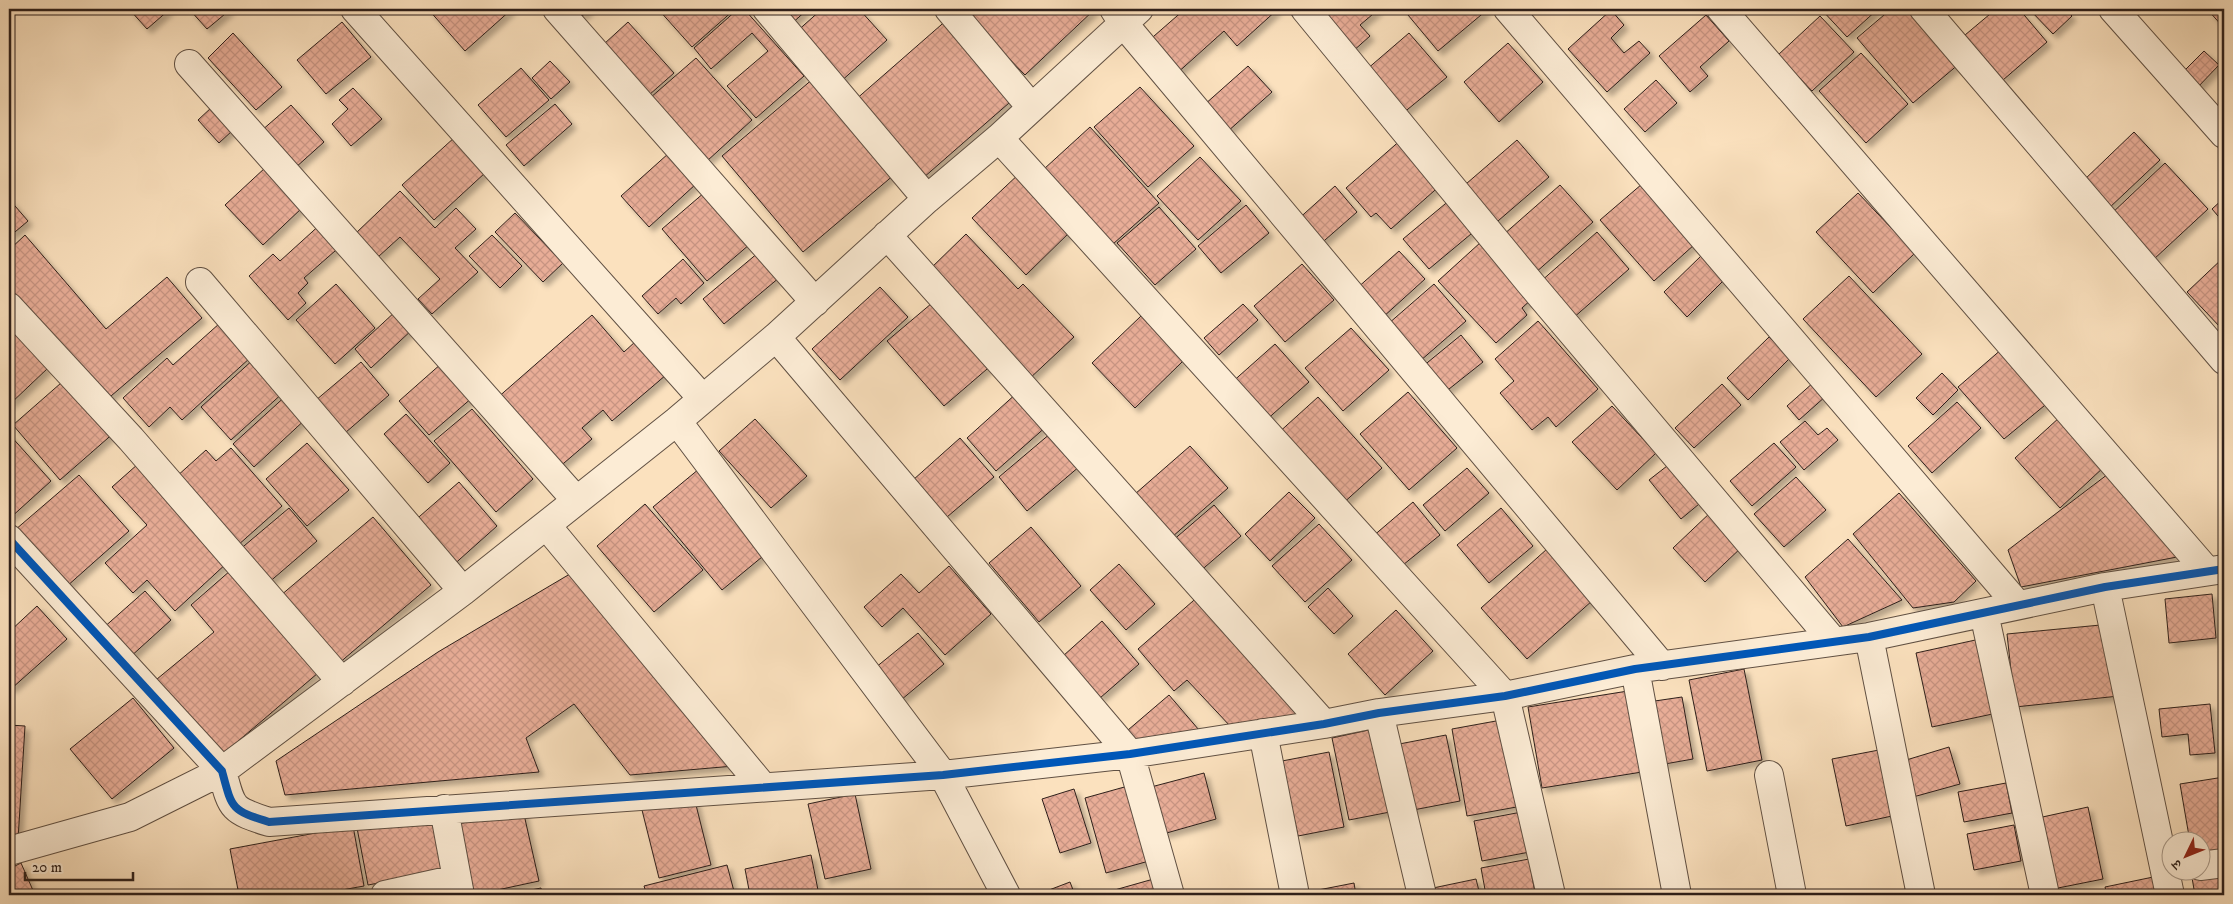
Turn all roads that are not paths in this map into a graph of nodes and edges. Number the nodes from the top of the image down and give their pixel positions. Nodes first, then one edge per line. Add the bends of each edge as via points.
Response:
1 (354, 9) edge
2 (557, 9) edge
3 (767, 9) edge
4 (949, 9) edge
5 (1305, 9) edge
6 (1508, 9) edge
7 (1721, 9) edge
8 (1924, 9) edge
9 (2113, 9) edge
10 (1125, 13) edge
11 (190, 64) dead end
12 (1030, 107) junction
13 (2224, 134) edge
14 (999, 138) junction
15 (927, 199) junction
16 (887, 235) junction
17 (200, 282) dead end
18 (815, 302) junction
19 (9, 307) edge
20 (776, 337) junction
21 (2224, 360) edge
22 (702, 398) junction
23 (677, 421) junction
24 (576, 500) junction
25 (546, 525) junction
26 (9, 539) edge
27 (2215, 570) edge
28 (2105, 587) junction
29 (463, 591) junction
30 (2017, 604) junction
31 (1984, 613) junction
32 (1869, 637) junction
33 (1833, 641) junction
34 (1662, 666) junction
35 (1635, 668) junction
36 (342, 682) junction
37 (1505, 696) junction
38 (1379, 713) junction
39 (1324, 724) junction
40 (1263, 733) junction
41 (1130, 754) junction
42 (222, 771) junction
43 (944, 775) junction
44 (1768, 775) dead end
45 (763, 787) junction
46 (444, 809) junction
47 (2160, 841) edge
48 (9, 851) edge
49 (2224, 863) edge
50 (2210, 865) edge
51 (459, 887) edge
52 (385, 895) edge
53 (1006, 895) edge
54 (1170, 895) edge
55 (1295, 895) edge
56 (1422, 895) edge
57 (1551, 895) edge
58 (1678, 895) edge
59 (1792, 895) edge
60 (1921, 895) edge
61 (2045, 895) edge

1 - 22 street
2 - 18 street
3 - 15 street
4 - 12 street
5 - 33 street via 1531,284
6 - 30 street
7 - 27 street
8 - 21 street
9 - 13 street
10 - 12 street
10 - 34 street
11 - 24 street
12 - 14 street
14 - 15 street
14 - 37 street
15 - 16 street
16 - 18 street
16 - 39 street
17 - 29 street
18 - 20 street
19 - 36 street via 131,439
20 - 22 street
20 - 41 street
22 - 23 street
23 - 24 street
23 - 43 street
24 - 25 street
25 - 29 street
25 - 45 street
26 - 42 street
27 - 28 street
28 - 30 street
28 - 47 street
29 - 36 street
30 - 31 street
31 - 32 street
31 - 61 street
32 - 33 street
32 - 60 street
33 - 34 street
34 - 35 street
35 - 37 street
35 - 58 street
36 - 42 street
37 - 38 street
37 - 57 street
38 - 39 street
38 - 56 street
39 - 40 street
40 - 41 street
40 - 55 street
41 - 43 street
41 - 54 street
42 - 46 street via 230,802 246,815 269,822
42 - 48 street via 130,817
43 - 45 street
43 - 53 street
44 - 59 street
45 - 46 street
46 - 51 street
49 - 50 street
51 - 52 street

